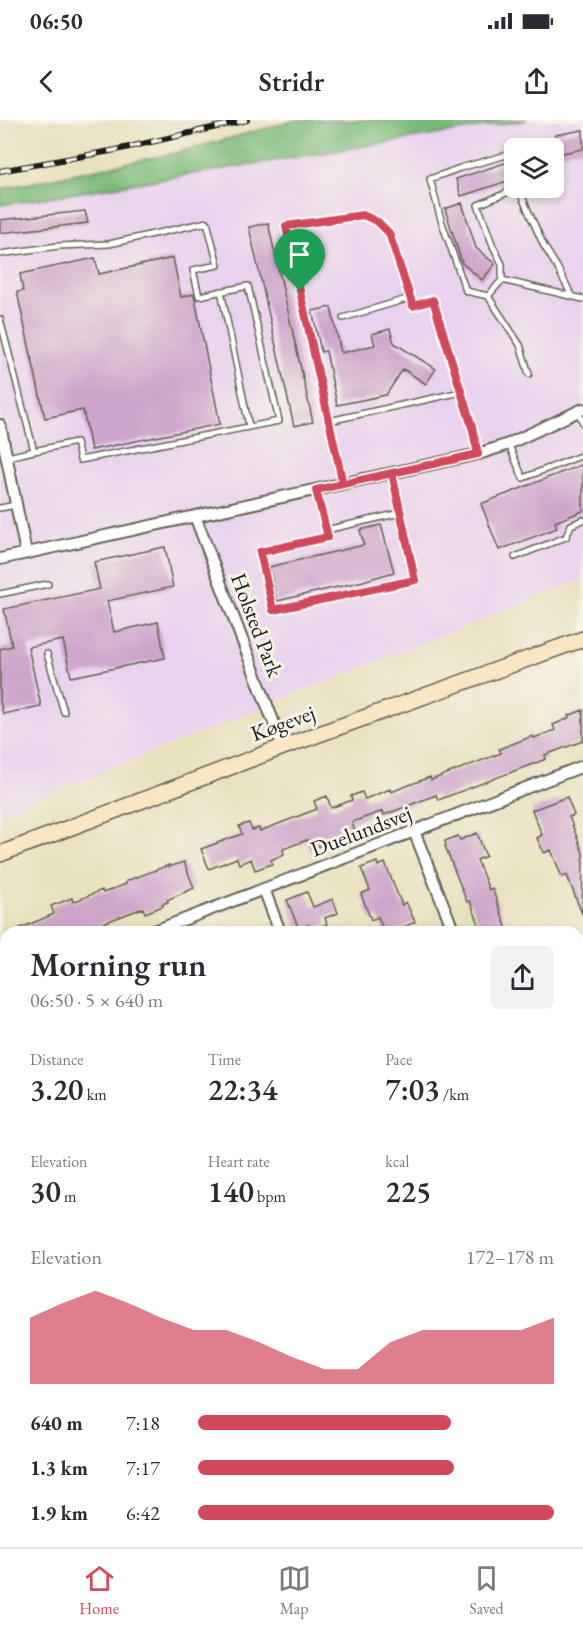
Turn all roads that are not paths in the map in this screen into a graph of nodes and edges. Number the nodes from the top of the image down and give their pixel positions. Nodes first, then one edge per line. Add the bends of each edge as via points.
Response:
1 (504, 156) edge
2 (504, 194) edge
3 (523, 198) edge
4 (0, 254) edge
5 (502, 280) junction
6 (221, 291) junction
7 (488, 296) junction
8 (572, 296) junction
9 (410, 297) junction
10 (583, 299) edge
11 (343, 318) dead end
12 (0, 319) edge
13 (529, 374) dead end
14 (461, 392) junction
15 (581, 410) edge
16 (329, 421) junction
17 (583, 423) edge
18 (249, 426) junction
19 (1, 429) edge
20 (508, 443) junction
21 (34, 452) junction
22 (478, 454) junction
23 (583, 454) edge
24 (7, 457) junction
25 (392, 473) junction
26 (343, 484) junction
27 (316, 490) junction
28 (17, 505) junction
29 (0, 508) edge
30 (400, 513) junction
31 (195, 516) junction
32 (583, 520) edge
33 (326, 530) junction
34 (26, 553) junction
35 (515, 557) dead end
36 (0, 559) edge
37 (48, 584) dead end
38 (0, 594) edge
39 (583, 639) edge
40 (47, 654) dead end
41 (64, 712) dead end
42 (283, 747) junction
43 (583, 766) edge
44 (414, 831) junction
45 (0, 854) edge
46 (264, 889) junction
47 (168, 926) edge
48 (278, 926) edge
49 (452, 926) edge

1 - 7 lane via 430,179 466,291
2 - 5 lane via 478,205 502,264
3 - 8 lane
4 - 6 lane via 110,243 207,222 218,265 193,270 199,296
5 - 7 lane
5 - 8 lane
6 - 18 lane
6 - 18 lane via 248,286 279,421
7 - 13 lane via 520,345
8 - 10 lane
9 - 11 lane
9 - 14 lane via 413,306 433,300
9 - 16 lane via 389,233 378,222 363,215 286,226
12 - 21 lane
14 - 16 lane
14 - 22 lane
15 - 17 lane
15 - 20 street
16 - 26 lane
18 - 21 lane via 80,460 76,442
19 - 24 street
20 - 22 street
20 - 23 lane via 523,478
21 - 24 lane
22 - 25 street
24 - 28 street
25 - 26 street
25 - 30 lane
26 - 27 street
27 - 31 street
27 - 33 lane
28 - 29 lane
28 - 34 street
30 - 33 lane
30 - 33 lane via 415,580 273,610 260,552 328,537
31 - 34 street
31 - 42 street, Holsted Park
32 - 35 lane via 571,525 566,537
34 - 36 street
37 - 38 lane
39 - 42 street, Køgevej
40 - 41 lane
42 - 45 street, Køgevej
43 - 44 street, Duelundsvej
44 - 46 street, Duelundsvej
44 - 49 street
46 - 47 street, Duelundsvej
46 - 48 street

